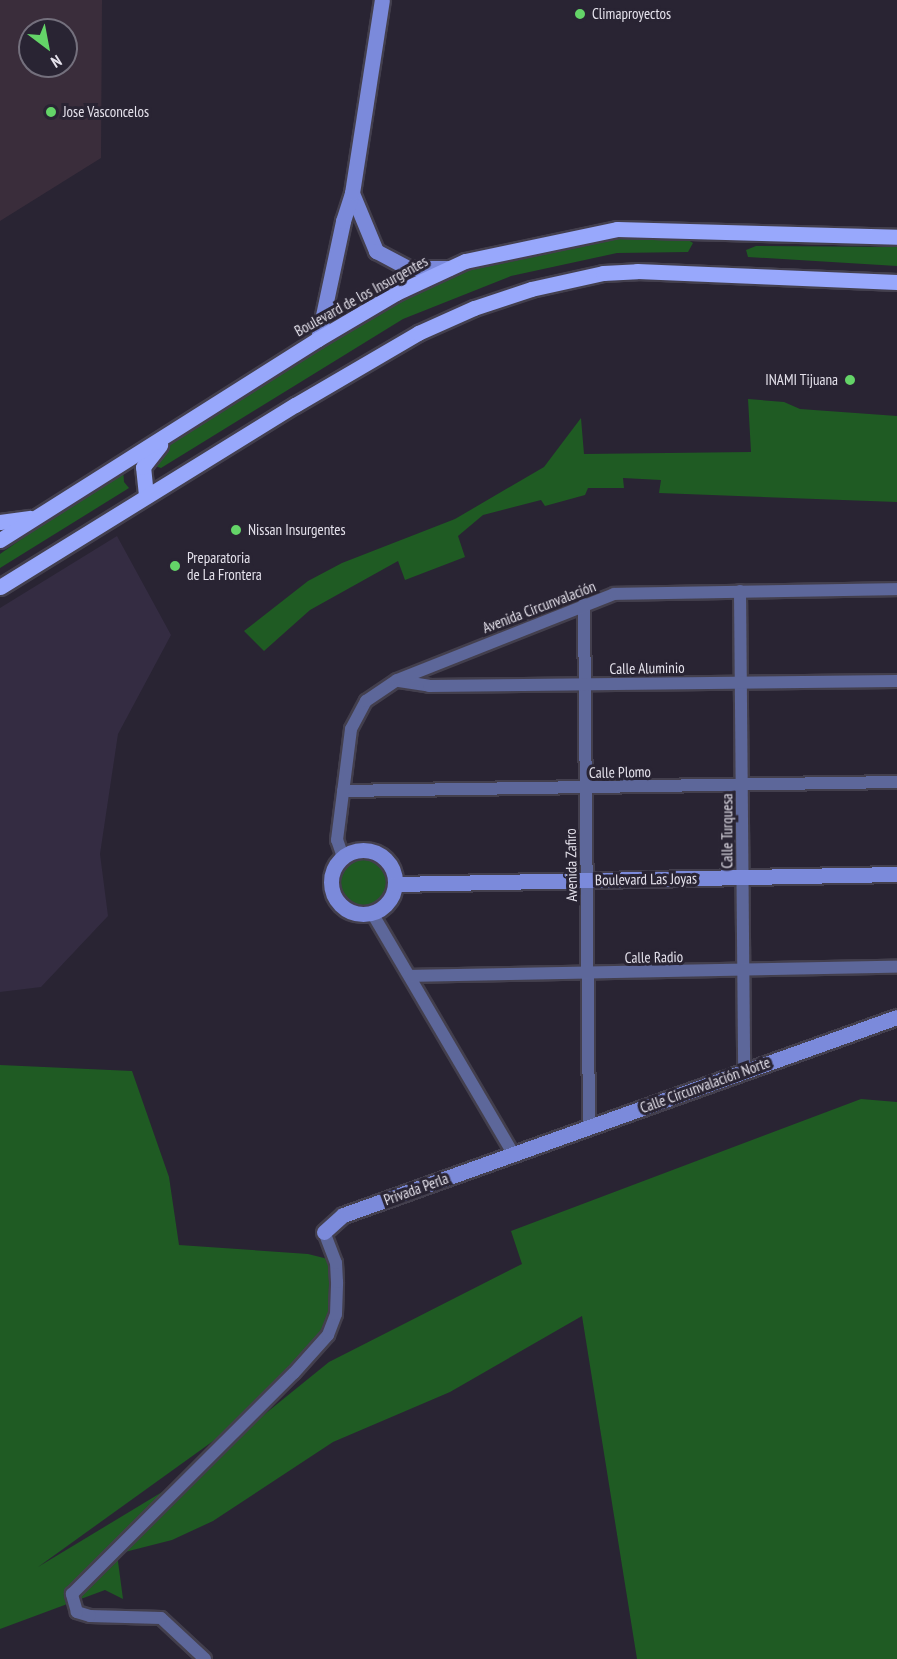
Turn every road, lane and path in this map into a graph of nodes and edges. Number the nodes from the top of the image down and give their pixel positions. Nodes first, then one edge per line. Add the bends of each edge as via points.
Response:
1 (382, 0) edge
2 (352, 193) junction
3 (897, 237) edge
4 (449, 268) junction
5 (897, 282) edge
6 (318, 339) junction
7 (200, 413) junction
8 (146, 495) junction
9 (33, 517) junction
10 (0, 522) edge
11 (0, 540) edge
12 (0, 587) edge
13 (897, 589) edge
14 (741, 591) junction
15 (584, 604) junction
16 (398, 681) junction
17 (897, 681) edge
18 (741, 682) junction
19 (584, 684) junction
20 (897, 782) edge
21 (742, 785) junction
22 (585, 787) junction
23 (343, 791) junction
24 (343, 857) junction
25 (897, 874) edge
26 (742, 877) junction
27 (586, 880) junction
28 (395, 884) junction
29 (372, 913) junction
30 (897, 967) edge
31 (743, 970) junction
32 (587, 973) junction
33 (411, 976) junction
34 (897, 1017) edge
35 (744, 1071) junction
36 (589, 1126) junction
37 (513, 1153) junction
38 (324, 1232) joint
39 (205, 1659) edge

1 - 2 street
2 - 4 street via 376,251 408,268
2 - 6 street via 342,221
3 - 4 main road, Boulevard de los Insurgentes via 617,229 517,247
4 - 6 main road, Boulevard de los Insurgentes via 396,293
5 - 8 main road via 637,271 603,273 531,289 418,333
6 - 7 main road, Boulevard de los Insurgentes
7 - 8 main road via 151,452 143,467
7 - 9 main road, Boulevard de los Insurgentes
8 - 12 main road
9 - 10 main road
9 - 11 main road, Boulevard de los Insurgentes
13 - 14 street, Avenida Circunvalación
14 - 15 street, Avenida Circunvalación via 614,594
14 - 18 street, Calle Turquesa
15 - 16 street, Avenida Circunvalación
15 - 19 street, Avenida Zafiro
16 - 19 street, Calle Aluminio via 429,686
16 - 23 street, Avenida Circunvalación via 374,694 360,710 351,729
17 - 18 street, Calle Aluminio
18 - 19 street, Calle Aluminio
18 - 21 street, Calle Turquesa
19 - 22 street, Avenida Zafiro
20 - 21 street, Calle Plomo
21 - 22 street, Calle Plomo
21 - 26 street, Calle Turquesa
22 - 23 street, Calle Plomo
22 - 27 street, Avenida Zafiro
23 - 24 street, Avenida Circunvalación via 337,840
24 - 28 street via 362,850 382,856 394,873
24 - 29 street via 332,873 333,892 344,908
25 - 26 street, Boulevard Las Joyas
26 - 27 street, Boulevard Las Joyas
26 - 31 street, Calle Turquesa
27 - 28 street, Boulevard Las Joyas
27 - 32 street, Avenida Zafiro
28 - 29 street via 388,902
29 - 33 street
30 - 31 street, Calle Radio
31 - 32 street, Calle Radio
31 - 35 street, Calle Turquesa
32 - 33 street, Calle Radio
32 - 36 street, Avenida Zafiro
33 - 37 street
34 - 35 street, Calle Circunvalación Norte
35 - 36 street, Calle Circunvalación Norte
36 - 37 street, Calle Circunvalación Norte
37 - 38 street, Privada Perla via 343,1215
38 - 39 street via 336,1263 337,1282 336,1314 328,1335 72,1594 77,1612 90,1616 161,1618

